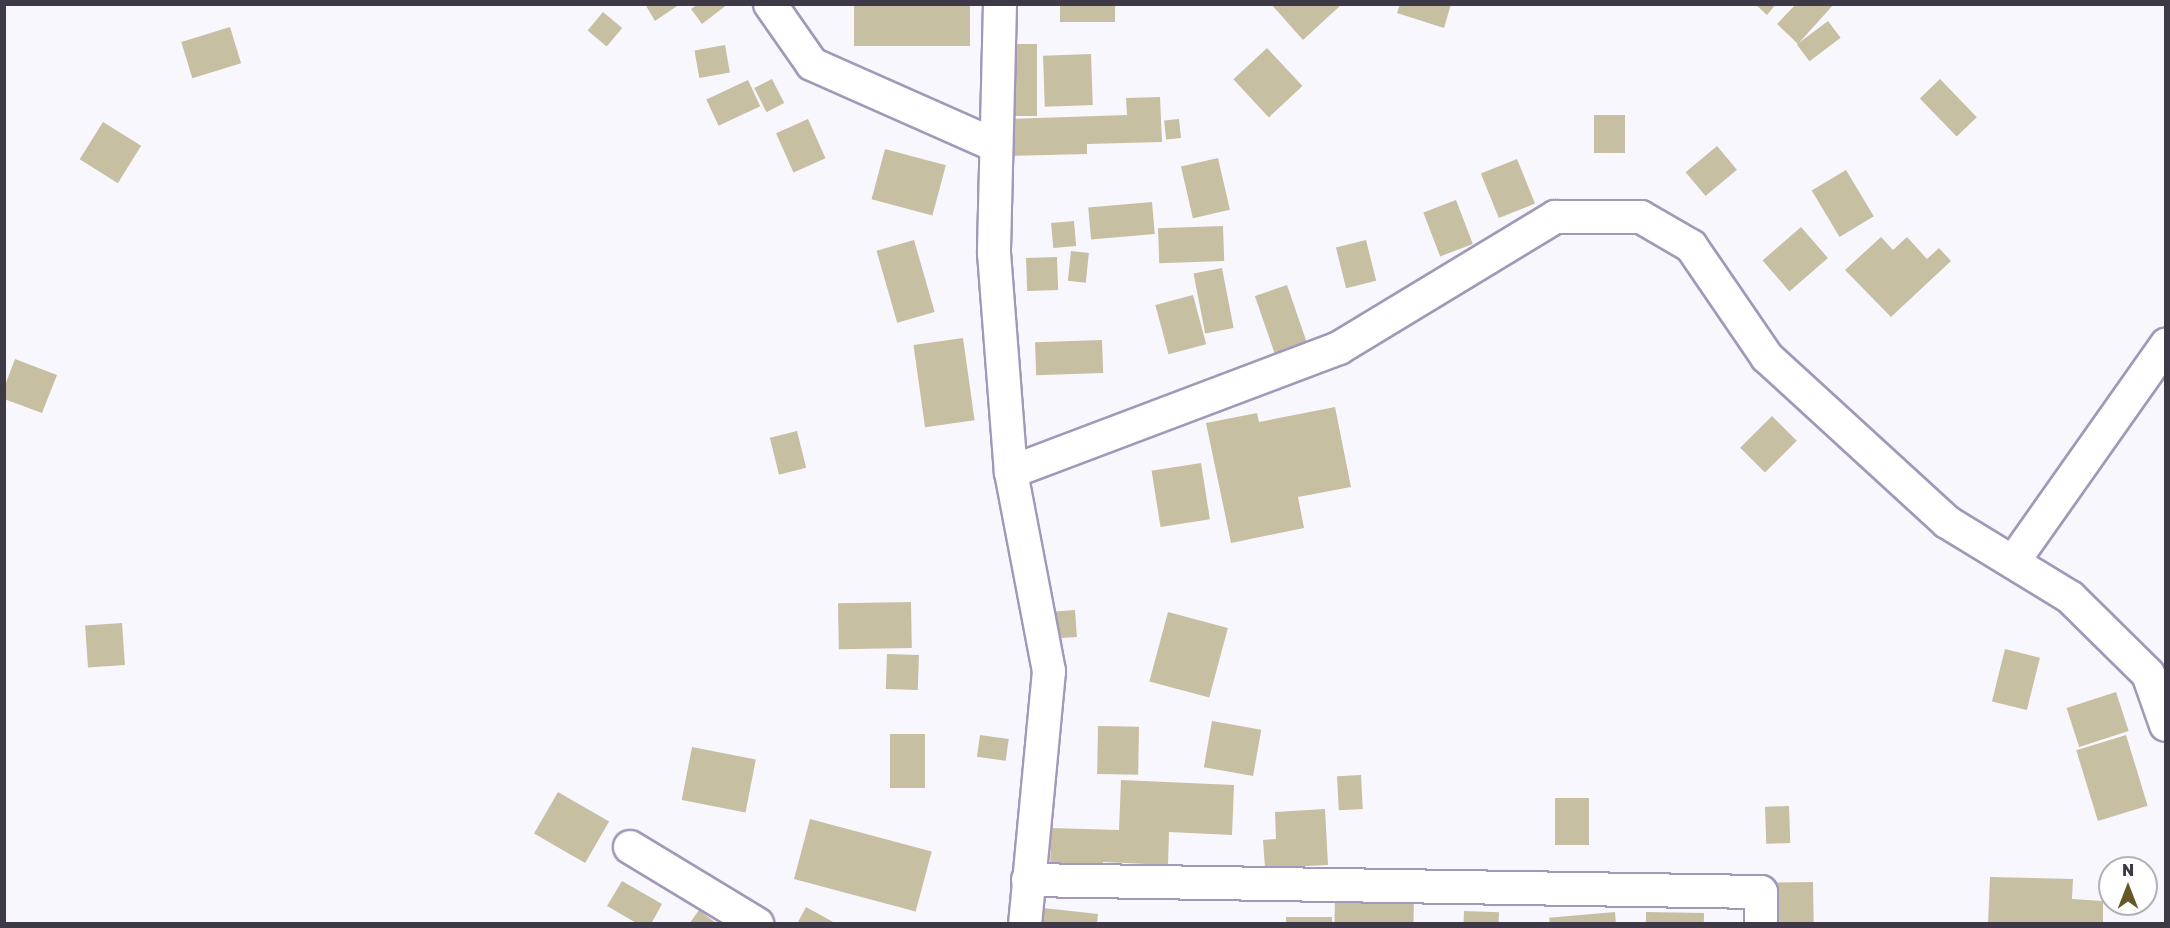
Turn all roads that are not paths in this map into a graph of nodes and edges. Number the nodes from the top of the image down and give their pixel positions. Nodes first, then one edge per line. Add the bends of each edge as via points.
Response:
1 (770, 4) edge
2 (1000, 4) edge
3 (995, 145) junction
4 (2166, 345) edge
5 (1011, 472) junction
6 (2013, 562) junction
7 (2166, 725) edge
8 (630, 847) dead end
9 (1029, 880) junction
10 (757, 924) edge
11 (1025, 924) edge
12 (1761, 924) edge

1 - 3 street via 812,64
2 - 3 street
3 - 5 street via 994,253
4 - 6 street
5 - 6 street via 1339,348 1555,217 1641,217 1691,246 1767,357 1947,522
5 - 9 street via 1049,671
6 - 7 street via 2070,597 2148,674
8 - 10 street
9 - 11 street
9 - 12 street via 1761,892

